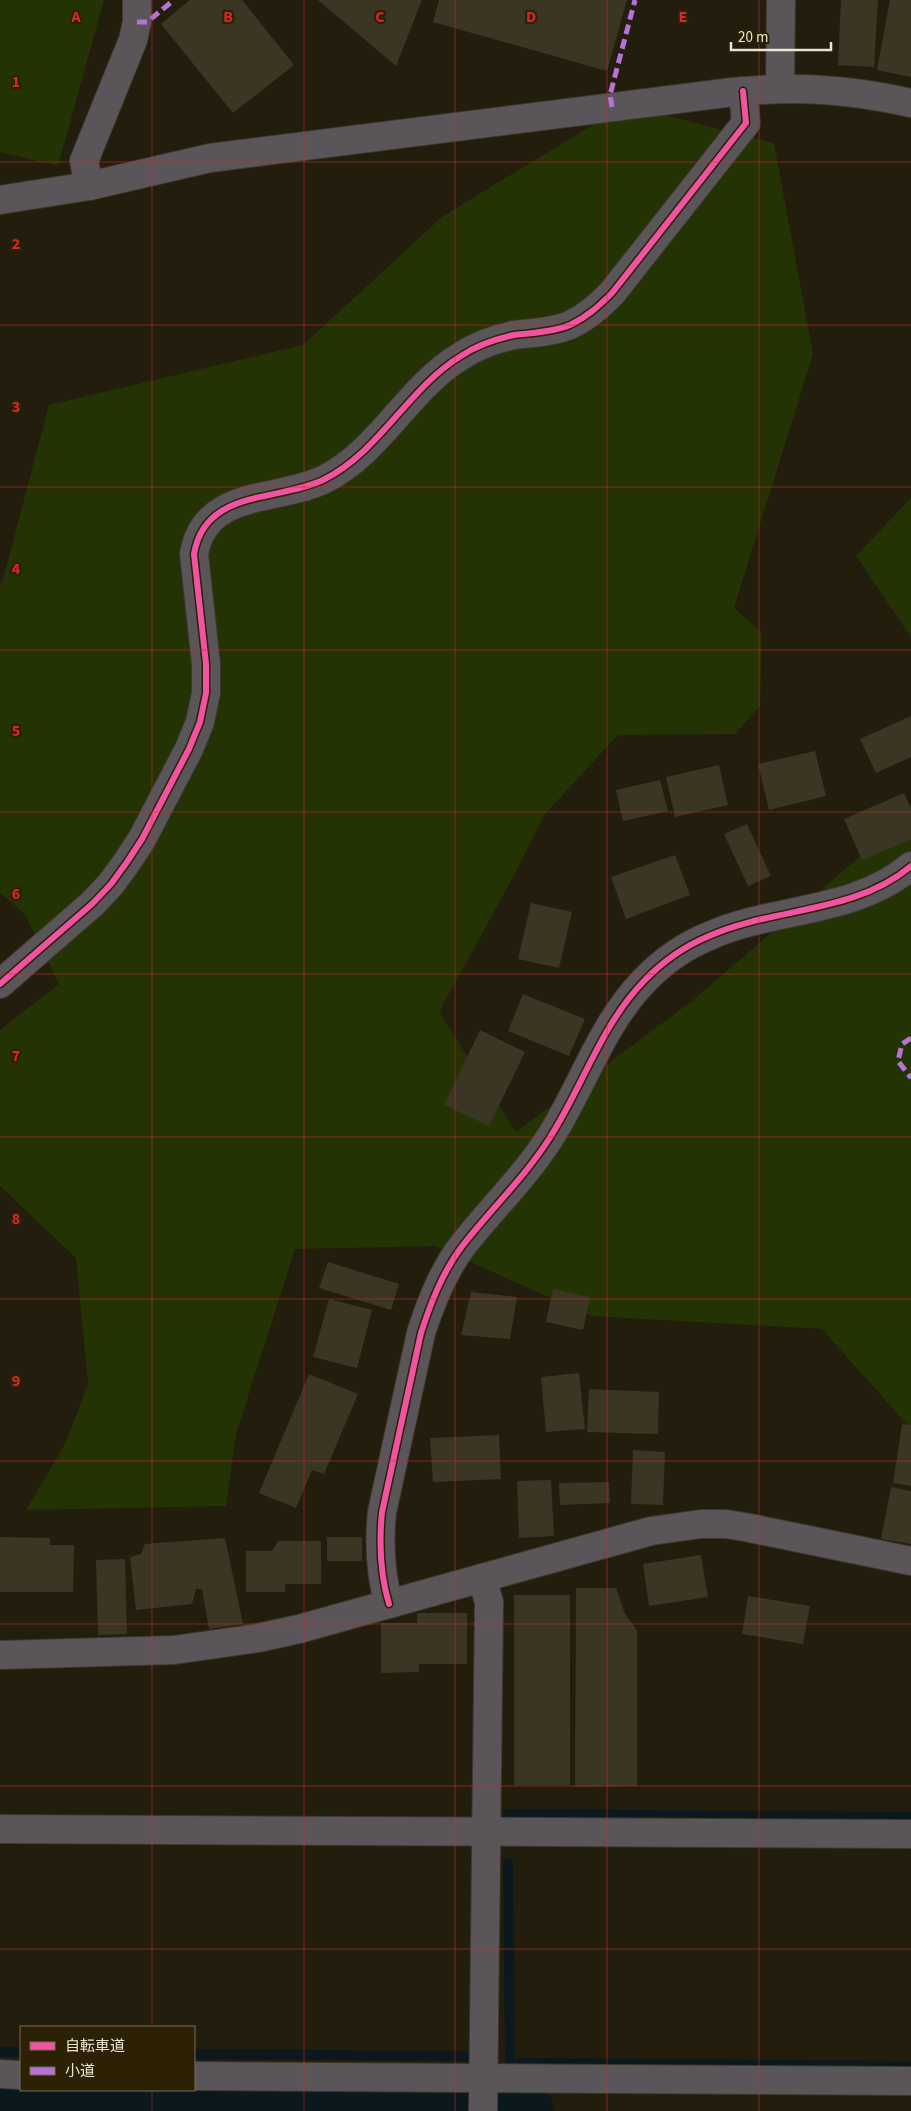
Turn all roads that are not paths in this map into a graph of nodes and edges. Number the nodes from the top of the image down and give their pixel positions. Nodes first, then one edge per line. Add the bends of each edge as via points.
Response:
1 (137, 0) edge
2 (781, 0) edge
3 (780, 88) junction
4 (743, 91) junction
5 (911, 103) edge
6 (89, 186) junction
7 (0, 200) edge
8 (911, 866) edge
9 (0, 984) edge
10 (911, 1561) edge
11 (482, 1578) junction
12 (388, 1604) junction
13 (0, 1655) edge
14 (0, 1829) edge
15 (486, 1832) junction
16 (911, 1834) edge
17 (0, 2074) edge
18 (20, 2075) edge
19 (195, 2076) edge
20 (911, 2081) edge
21 (483, 2092) edge

1 - 6 street via 133,40 84,161
2 - 3 street
3 - 4 street
3 - 5 street via 828,89
4 - 6 street via 210,158
4 - 9 street via 746,123 612,293 593,312 568,326 511,336 460,356 438,372 362,453 343,468 300,488 234,504 210,518 196,540 194,554 206,693 200,722 189,749 142,839 111,884
6 - 7 street
8 - 12 street via 860,896 709,936 686,948 644,980 612,1022 548,1141 463,1245 428,1310 382,1512 382,1580
10 - 11 street via 750,1528 701,1524 651,1531
11 - 12 street
11 - 15 street via 489,1602
12 - 13 street via 299,1629 216,1645 132,1652
14 - 15 street
15 - 16 street
15 - 21 street
17 - 18 street
19 - 21 street
20 - 21 street

